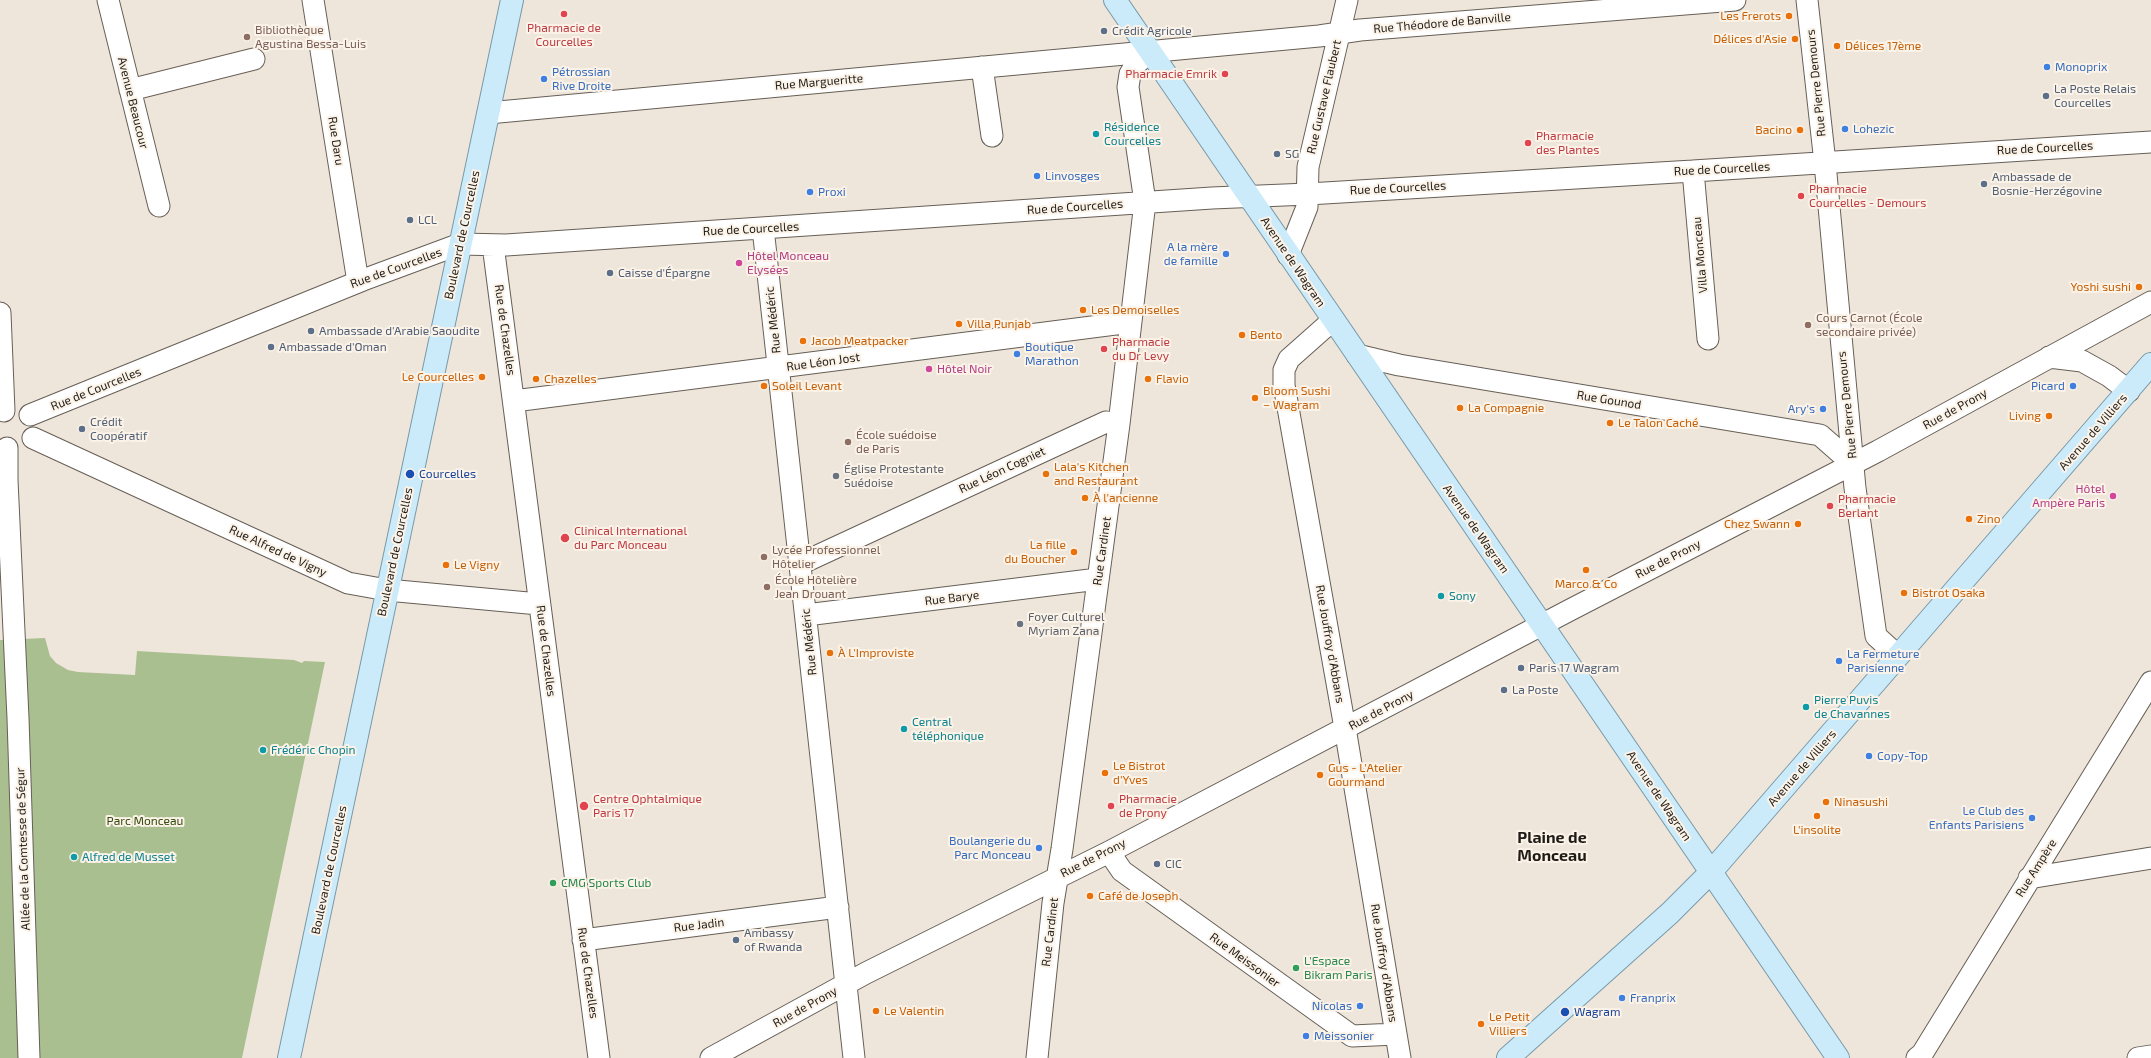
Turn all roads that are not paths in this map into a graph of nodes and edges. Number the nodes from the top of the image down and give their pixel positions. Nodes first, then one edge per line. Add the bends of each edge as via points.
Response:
1 (108, 0) edge
2 (313, 0) edge
3 (512, 0) edge
4 (1115, 0) edge
5 (1347, 0) edge
6 (1735, 0) edge
7 (1807, 0) edge
8 (1339, 34) junction
9 (1150, 51) junction
10 (254, 59) dead end
11 (982, 67) junction
12 (130, 90) junction
13 (488, 113) junction
14 (992, 136) dead end
15 (2151, 142) edge
16 (1825, 163) junction
17 (1693, 171) junction
18 (1308, 194) junction
19 (1248, 196) junction
20 (1144, 202) junction
21 (159, 206) dead end
22 (763, 228) junction
23 (460, 244) junction
24 (493, 245) junction
25 (1288, 255) junction
26 (358, 282) junction
27 (2151, 302) edge
28 (0, 313) edge
29 (1332, 320) junction
30 (1131, 322) junction
31 (1708, 339) dead end
32 (1357, 355) junction
33 (2049, 357) junction
34 (2151, 364) edge
35 (778, 368) junction
36 (2129, 391) junction
37 (514, 401) junction
38 (2, 413) edge
39 (30, 415) junction
40 (1119, 424) junction
41 (33, 438) junction
42 (4, 445) edge
43 (1853, 464) junction
44 (800, 564) junction
45 (1098, 579) junction
46 (387, 590) junction
47 (540, 604) junction
48 (806, 615) junction
49 (1542, 624) junction
50 (1898, 656) junction
51 (2151, 682) edge
52 (1346, 728) junction
53 (1108, 852) junction
54 (2151, 858) edge
55 (1711, 872) junction
56 (1058, 876) junction
57 (2029, 878) junction
58 (838, 907) junction
59 (583, 940) junction
60 (847, 984) junction
61 (1396, 1034) junction
62 (2151, 1056) edge
63 (1920, 1057) edge
64 (29, 1058) edge
65 (289, 1058) edge
66 (599, 1058) edge
67 (711, 1058) edge
68 (854, 1058) edge
69 (1037, 1058) edge
70 (1400, 1058) edge
71 (1508, 1058) edge
72 (1838, 1058) edge
73 (2138, 1058) edge

1 - 12 street, Avenue Beaucour
2 - 26 street, Rue Daru
3 - 13 main road, Boulevard de Courcelles
4 - 9 main road, Avenue de Wagram
5 - 8 street, Rue Gustave Flaubert
6 - 8 street, Rue Théodore de Banville via 1368,29
7 - 16 street, Rue Pierre Demours
8 - 9 street, Rue Théodore de Banville
8 - 18 street, Rue Gustave Flaubert via 1308,167
9 - 11 street, Rue Margueritte
9 - 19 main road, Avenue de Wagram
9 - 20 street, Rue Cardinet via 1130,74 1128,87
10 - 12 street
11 - 13 street, Rue Margueritte
11 - 14 street
12 - 21 street, Avenue Beaucour
13 - 23 main road, Boulevard de Courcelles
15 - 16 street, Rue de Courcelles
16 - 17 street, Rue de Courcelles
16 - 43 street, Rue Pierre Demours
17 - 18 street, Rue de Courcelles
17 - 31 street, Villa Monceau
18 - 19 street, Rue de Courcelles
18 - 25 street, Rue Gustave Flaubert via 1307,207
19 - 20 street, Rue de Courcelles
19 - 25 main road, Avenue de Wagram
20 - 22 street, Rue de Courcelles
20 - 30 street, Rue Cardinet
22 - 24 street, Rue de Courcelles
22 - 35 street, Rue Médéric
23 - 24 street, Rue de Courcelles
23 - 26 street, Rue de Courcelles
23 - 46 main road, Boulevard de Courcelles
24 - 37 street, Rue de Chazelles
25 - 29 main road, Avenue de Wagram
26 - 39 street, Rue de Courcelles
27 - 33 street, Rue de Prony
28 - 38 street
29 - 32 main road, Avenue de Wagram
29 - 52 street, Rue Jouffroy d'Abbans via 1289,359 1284,370 1284,386
30 - 35 street, Rue Léon Jost
30 - 40 street, Rue Cardinet
32 - 43 street, Rue Gounod via 1399,365 1820,435
32 - 49 main road, Avenue de Wagram
33 - 36 street via 2082,361
33 - 43 street, Rue de Prony
34 - 36 main road, Avenue de Villiers
35 - 37 street, Rue Léon Jost
35 - 44 street, Rue Médéric
36 - 50 main road, Avenue de Villiers
37 - 47 street, Rue de Chazelles
38 - 39 street via 16,408
39 - 41 street via 35,425
40 - 44 street, Rue Léon Cogniet via 1106,422
40 - 45 street, Rue Cardinet
41 - 42 street via 21,448
41 - 46 street, Rue Alfred de Vigny via 348,583
42 - 64 street, Allée de la Comtesse de Ségur via 18,718
43 - 49 street, Rue de Prony
43 - 50 street, Rue Pierre Demours via 1876,636
44 - 48 street, Rue Médéric
45 - 48 street, Rue Barye
45 - 56 street, Rue Cardinet
46 - 47 street, Rue Alfred de Vigny
46 - 65 main road, Boulevard de Courcelles
47 - 59 street, Rue de Chazelles
48 - 58 street, Rue Médéric
49 - 52 street, Rue de Prony
49 - 55 main road, Avenue de Wagram
50 - 55 main road, Avenue de Villiers
51 - 57 street, Rue Ampère
52 - 53 street, Rue de Prony
52 - 61 street, Rue Jouffroy d'Abbans
53 - 56 street, Rue de Prony
53 - 61 street, Rue Meissonier via 1122,871 1352,1036
54 - 57 street
55 - 71 main road, Avenue de Villiers via 1670,913
55 - 72 main road, Avenue de Wagram
56 - 60 street, Rue de Prony
56 - 69 street, Rue Cardinet
57 - 63 street, Rue Ampère
58 - 59 street, Rue Jadin
58 - 60 street, Rue Médéric
59 - 66 street, Rue de Chazelles
60 - 67 street, Rue de Prony
60 - 68 street, Rue Médéric
61 - 70 street, Rue Jouffroy d'Abbans
62 - 73 street

